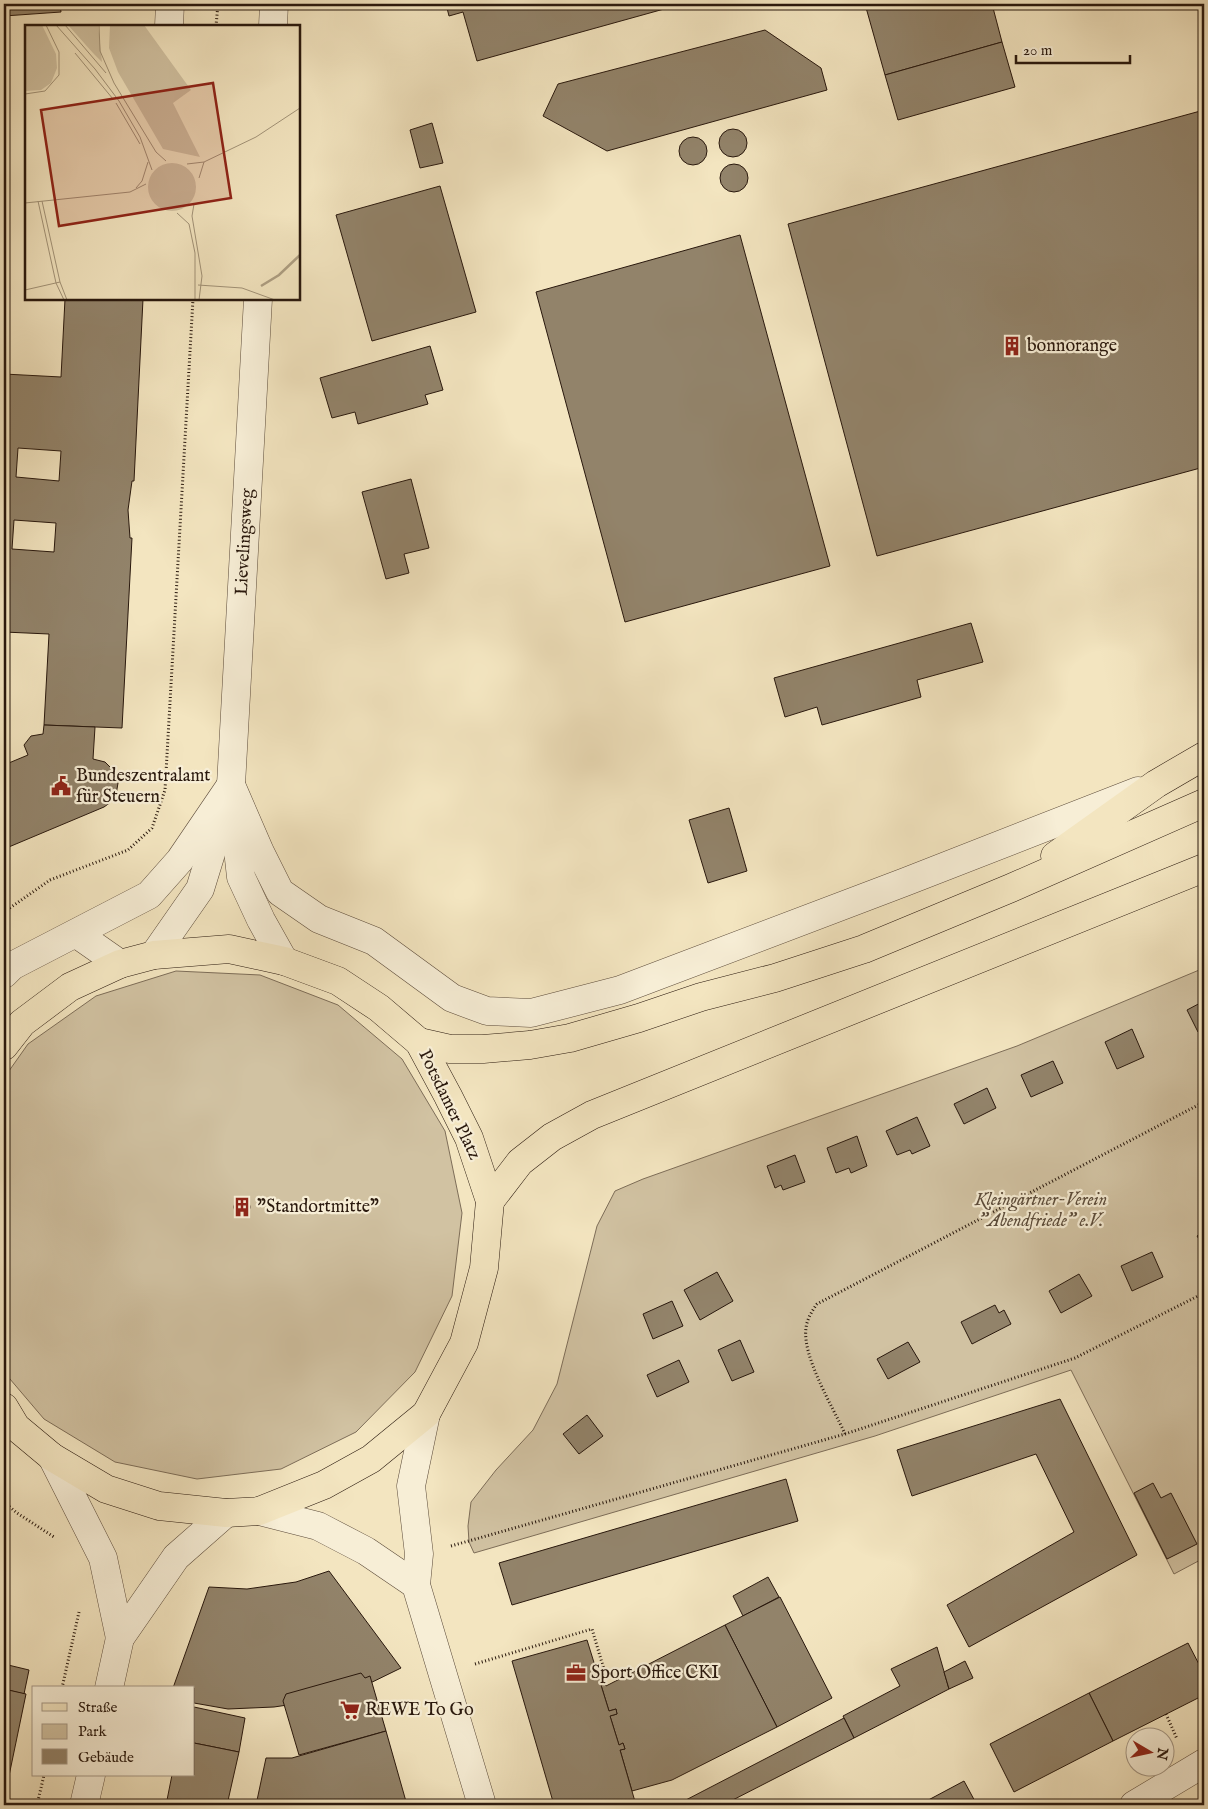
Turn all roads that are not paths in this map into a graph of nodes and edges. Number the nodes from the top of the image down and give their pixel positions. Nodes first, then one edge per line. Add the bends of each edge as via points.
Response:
1 (170, 4) edge
2 (274, 4) edge
3 (169, 25) edge
4 (273, 25) edge
5 (258, 300) edge
6 (1204, 756) edge
7 (1156, 784) junction
8 (232, 785) junction
9 (1204, 804) edge
10 (1204, 868) edge
11 (1012, 888) junction
12 (77, 934) junction
13 (154, 955) junction
14 (284, 961) junction
15 (120, 964) junction
16 (4, 974) edge
17 (419, 1042) junction
18 (4, 1046) edge
19 (490, 1201) junction
20 (426, 1414) junction
21 (8, 1418) edge
22 (52, 1457) junction
23 (259, 1511) junction
24 (226, 1513) junction
25 (416, 1585) junction
26 (120, 1638) junction
27 (109, 1686) edge
28 (1204, 1763) edge
29 (90, 1776) edge
30 (84, 1805) edge
31 (482, 1805) edge
32 (1134, 1805) edge

1 - 3 street
2 - 4 street
5 - 8 street, Lievelingsweg
6 - 7 main road
7 - 8 street via 630,986 531,1013 487,1011 452,998 374,941 319,919 280,892
7 - 11 main road
8 - 12 street via 180,860 149,895
8 - 13 street, Lievelingsweg via 200,889
8 - 14 street, Lievelingsweg via 241,877
9 - 11 main road
10 - 19 main road via 592,1115 552,1137 520,1162
11 - 17 main road via 864,949 570,1038 483,1049 450,1049
12 - 15 street
12 - 16 street via 12,966
13 - 14 main road, Potsdamer Platz via 229,949
13 - 15 main road, Potsdamer Platz
14 - 17 main road, Potsdamer Platz via 338,981 380,1008
15 - 18 main road, Potsdamer Platz via 70,987 22,1022
17 - 19 main road, Potsdamer Platz via 469,1138
19 - 20 main road, Potsdamer Platz via 484,1268 464,1343
20 - 23 main road, Potsdamer Platz via 371,1459 324,1485
20 - 25 street via 411,1486 419,1554
21 - 22 main road, Potsdamer Platz
22 - 24 main road, Potsdamer Platz via 106,1489 159,1506
22 - 26 street via 103,1558
23 - 24 main road, Potsdamer Platz
23 - 25 street via 318,1526 366,1551
24 - 26 street via 176,1558
25 - 31 street
26 - 27 street
28 - 32 street
29 - 30 street

